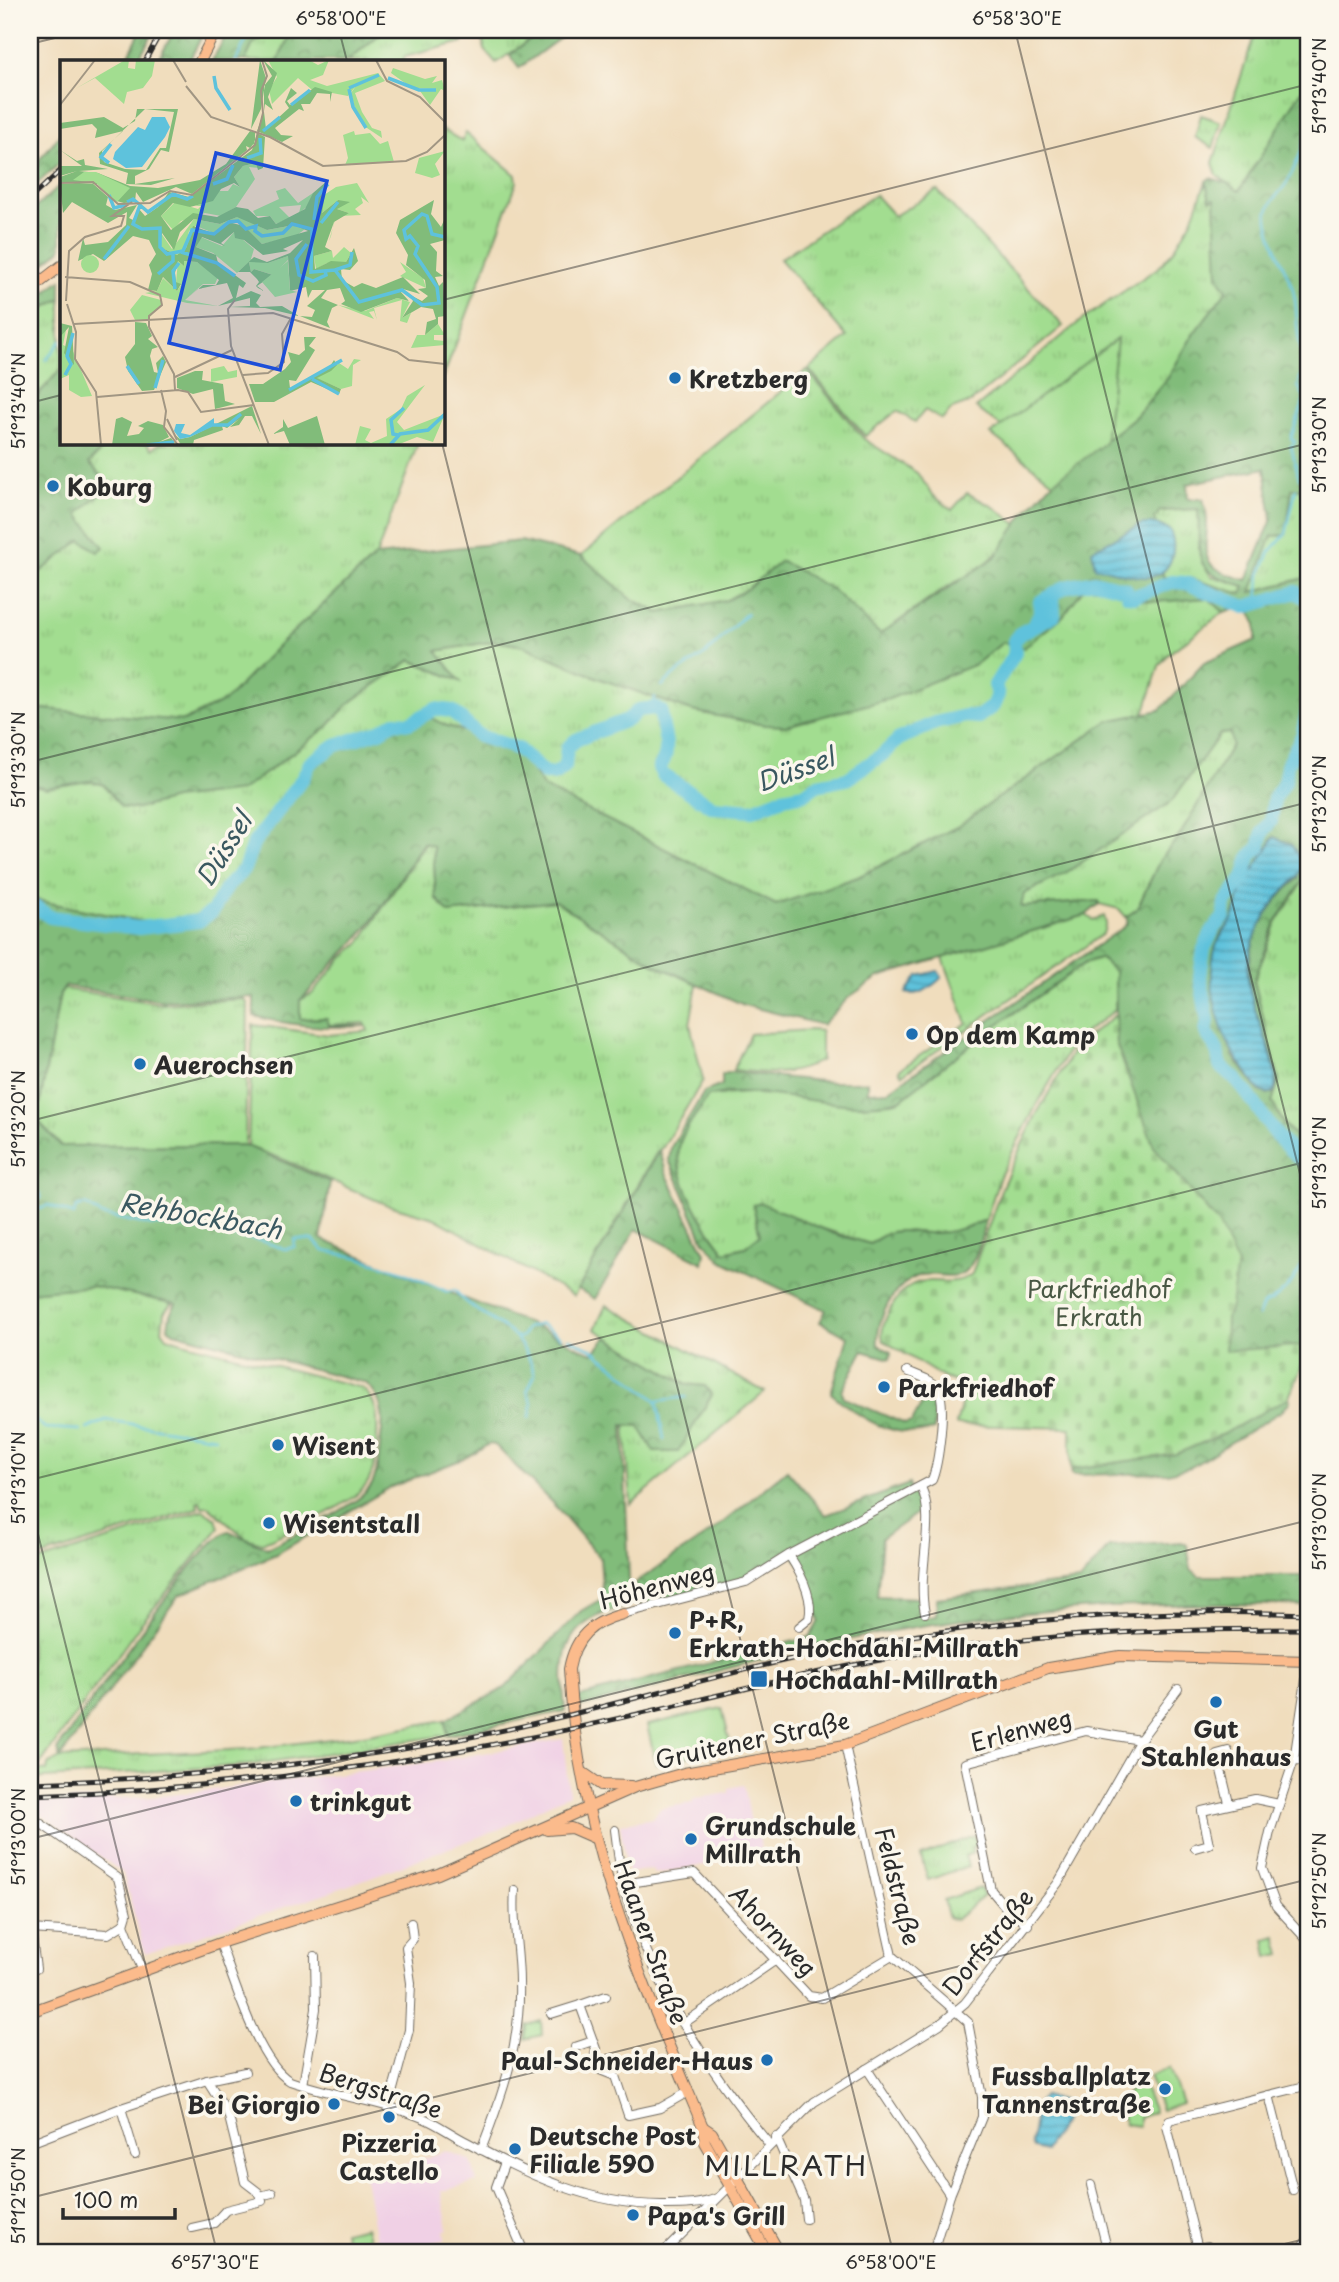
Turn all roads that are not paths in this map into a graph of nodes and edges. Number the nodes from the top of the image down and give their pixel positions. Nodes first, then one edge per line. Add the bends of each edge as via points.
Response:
1 (216, 30) edge
2 (201, 60) edge
3 (60, 267) edge
4 (30, 290) edge
5 (908, 1371) dead end
6 (920, 1487) junction
7 (789, 1555) junction
8 (925, 1613) dead end
9 (622, 1614) joint
10 (799, 1627) dead end
11 (1309, 1661) edge
12 (1178, 1689) dead end
13 (1140, 1740) junction
14 (845, 1745) junction
15 (1228, 1751) dead end
16 (1294, 1760) junction
17 (1309, 1761) edge
18 (582, 1772) junction
19 (635, 1787) junction
20 (1229, 1803) junction
21 (1279, 1804) junction
22 (588, 1807) junction
23 (30, 1816) edge
24 (542, 1830) junction
25 (615, 1830) dead end
26 (594, 1838) junction
27 (1195, 1848) dead end
28 (623, 1884) junction
29 (516, 1890) dead end
30 (411, 1923) dead end
31 (124, 1924) junction
32 (1028, 1925) junction
33 (1309, 1942) edge
34 (220, 1944) junction
35 (315, 1956) dead end
36 (892, 1956) junction
37 (776, 1960) junction
38 (36, 1969) dead end
39 (143, 1972) junction
40 (606, 1996) dead end
41 (580, 2005) junction
42 (957, 2011) junction
43 (30, 2012) edge
44 (551, 2014) dead end
45 (683, 2024) junction
46 (593, 2040) junction
47 (575, 2047) dead end
48 (867, 2069) junction
49 (245, 2072) dead end
50 (207, 2080) junction
51 (303, 2085) junction
52 (1309, 2085) edge
53 (688, 2092) junction
54 (1269, 2095) junction
55 (121, 2108) junction
56 (388, 2108) junction
57 (776, 2137) junction
58 (30, 2143) edge
59 (769, 2144) junction
60 (481, 2150) junction
61 (135, 2155) dead end
62 (505, 2162) junction
63 (733, 2182) junction
64 (1091, 2185) dead end
65 (1293, 2190) dead end
66 (272, 2193) dead end
67 (950, 2195) junction
68 (260, 2196) junction
69 (721, 2196) junction
70 (687, 2205) junction
71 (700, 2217) junction
72 (806, 2219) dead end
73 (192, 2228) dead end
74 (1309, 2238) edge
75 (1198, 2249) junction
76 (524, 2252) edge
77 (664, 2252) edge
78 (767, 2252) edge
79 (779, 2252) edge
80 (933, 2252) edge
81 (1108, 2252) edge
82 (1182, 2252) edge
83 (1209, 2252) edge
84 (1298, 2252) edge

1 - 2 main road
3 - 4 main road
5 - 6 street via 935,1385 941,1401 934,1477
6 - 7 street, Höhenweg
6 - 8 street via 928,1509 921,1592
7 - 9 street, Höhenweg via 746,1582
7 - 10 street via 799,1570 810,1609 809,1619
9 - 18 main road, Höhenweg via 593,1624 571,1658
11 - 14 main road, Gruitener Straße via 1153,1655 1078,1661 974,1694
11 - 16 street
12 - 13 street, Dorfstraße
13 - 32 street, Dorfstraße via 1087,1837
13 - 32 street, Erlenweg via 1086,1731 965,1763 991,1890
14 - 19 main road, Gruitener Straße via 684,1773
14 - 36 street, Feldstraße
15 - 20 street via 1217,1754
16 - 17 street
16 - 21 street
18 - 19 main road via 601,1785
18 - 22 main road, Höhenweg
19 - 22 main road, Gruitener Straße
20 - 21 street via 1255,1799
20 - 27 street via 1202,1811 1209,1844
21 - 33 street via 1262,1868 1276,1906
22 - 24 main road, Gruitener Straße
22 - 26 main road, Haaner Straße
23 - 31 street via 118,1878 127,1914
24 - 26 main road via 571,1828
24 - 34 main road, Gruitener Straße via 438,1874
25 - 28 street
26 - 53 main road, Haaner Straße via 633,1959
28 - 37 street, Ahornweg via 694,1873
28 - 45 street
29 - 60 street via 513,1915 519,2024 504,2091
30 - 56 street via 413,1939 406,1947 411,1983 409,2030
31 - 38 street via 108,1934 31,1929
31 - 39 street
32 - 42 street, Dorfstraße
34 - 39 main road, Gruitener Straße
34 - 51 street, Bergstraße via 266,2058 279,2075
35 - 51 street via 316,2009
36 - 37 street, Ahornweg via 822,1998 809,1996
36 - 42 street, Feldstraße
37 - 45 street
39 - 43 main road, Gruitener Straße
40 - 41 street
41 - 44 street
41 - 46 street
42 - 48 street, Dorfstraße
42 - 67 street via 968,2022 982,2117
45 - 59 street via 730,2096
46 - 47 street
46 - 53 street via 600,2070 615,2076 628,2115 660,2108
48 - 57 street, Dorfstraße via 814,2102
48 - 67 street
49 - 50 street
50 - 55 street
50 - 68 street via 228,2113 245,2182
51 - 56 street, Bergstraße
52 - 54 street
53 - 63 main road, Haaner Straße via 705,2142
54 - 65 street
54 - 75 street via 1169,2120
55 - 58 street
55 - 61 street
56 - 60 street, Bergstraße via 424,2118
57 - 59 street, Dorfstraße
57 - 72 street via 804,2200
59 - 63 street, Dorfstraße
60 - 62 street, Bergstraße
62 - 70 street, Bergstraße via 546,2182 597,2197
62 - 76 street via 496,2187
63 - 69 street, Dorfstraße
63 - 78 main road, Haaner Straße
63 - 79 main road, Haaner Straße
64 - 81 street
66 - 68 street
67 - 80 street
68 - 73 street via 262,2201 226,2210 214,2223
69 - 70 street, Bergstraße
69 - 71 street, Dorfstraße
70 - 71 street
71 - 77 street, Dorfstraße
74 - 84 street
75 - 82 street
75 - 83 street via 1208,2246

